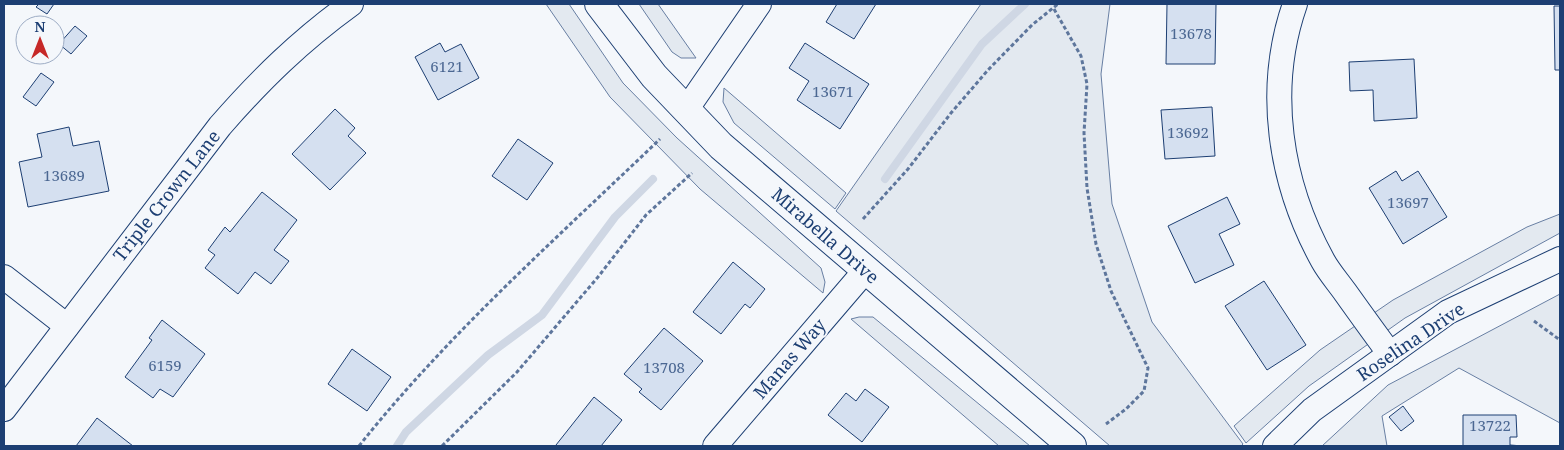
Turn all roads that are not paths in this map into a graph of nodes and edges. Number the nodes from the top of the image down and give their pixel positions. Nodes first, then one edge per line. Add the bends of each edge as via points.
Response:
1 (351, 4) edge
2 (599, 4) edge
3 (759, 4) edge
4 (1296, 4) edge
5 (686, 110) junction
6 (1560, 259) edge
7 (865, 271) junction
8 (4, 278) edge
9 (67, 326) junction
10 (1390, 354) junction
11 (4, 409) edge
12 (715, 446) edge
13 (1072, 446) edge
14 (1275, 446) edge

1 - 9 street, Triple Crown Lane via 296,46 244,98
2 - 5 street, Mirabella Drive via 654,76
3 - 5 street
4 - 10 street via 1282,60 1279,99 1285,164 1302,214 1324,262
5 - 7 street, Mirabella Drive via 721,146
6 - 10 street, Roselina Drive via 1448,312
7 - 12 street, Manas Way
7 - 13 street, Mirabella Drive
8 - 9 street
9 - 11 street, Triple Crown Lane
10 - 14 street, Roselina Drive via 1312,410

